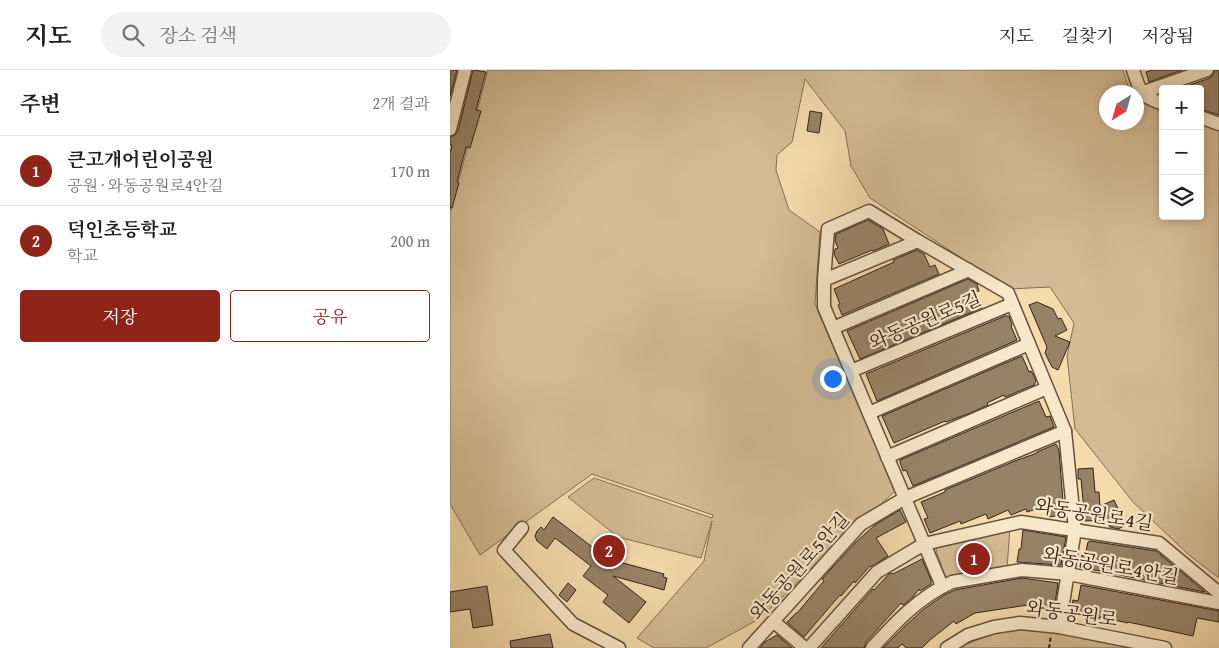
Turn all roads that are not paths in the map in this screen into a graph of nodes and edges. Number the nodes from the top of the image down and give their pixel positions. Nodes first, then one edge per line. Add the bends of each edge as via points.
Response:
1 (465, 70) edge
2 (1133, 70) edge
3 (1208, 70) edge
4 (1138, 85) edge
5 (1144, 92) edge
6 (1144, 95) edge
7 (1159, 102) edge
8 (1204, 118) edge
9 (1219, 124) edge
10 (450, 129) edge
11 (918, 241) junction
12 (969, 270) junction
13 (824, 280) junction
14 (1012, 304) junction
15 (833, 328) junction
16 (1029, 344) junction
17 (851, 371) junction
18 (1047, 388) junction
19 (869, 413) junction
20 (1065, 431) junction
21 (887, 457) junction
22 (905, 498) junction
23 (522, 528) dead end
24 (1075, 530) junction
25 (924, 544) junction
26 (1068, 574) junction
27 (942, 586) junction
28 (1219, 593) edge
29 (1219, 604) edge
30 (774, 622) junction
31 (1059, 627) junction
32 (619, 648) edge
33 (749, 648) edge
34 (805, 648) edge
35 (810, 648) edge
36 (872, 648) edge
37 (947, 648) edge
38 (1165, 648) edge

1 - 10 street
2 - 4 street
3 - 5 street
6 - 7 street
8 - 9 street
11 - 12 street, 와동공원로5길
11 - 13 street
11 - 13 street, 와동공원로5길 via 869,211 828,229
12 - 14 street, 와동공원로5길 via 1008,293
12 - 15 street, 와동공원로5길
13 - 15 street, 와동공원로5길 via 824,306
14 - 16 street, 와동공원로5길
14 - 17 street, 와동공원로5길
15 - 17 street, 와동공원로5길
16 - 18 street, 와동공원로5길
16 - 19 street
17 - 19 street, 와동공원로5길
18 - 20 street, 와동공원로5길
18 - 21 street
19 - 21 street, 와동공원로5길
20 - 22 street
20 - 24 street, 와동공원로5길
21 - 22 street, 와동공원로5길
22 - 25 street, 와동공원로5길
22 - 30 street, 와동공원로5안길 via 861,524
23 - 32 street via 504,550 573,624
24 - 25 street, 와동공원로4길 via 1021,522
24 - 26 street, 와동공원로5길
24 - 28 street, 와동공원로4길 via 1159,543
25 - 27 street, 와동공원로5길
25 - 35 street, 와동공원로4길 via 877,572
26 - 27 street, 와동공원로4안길 via 1022,570
26 - 29 street, 와동공원로4안길
26 - 31 street, 와동공원로5길
27 - 36 street, 와동공원로4안길 via 908,611
30 - 33 street, 와동공원로5안길
30 - 34 street
31 - 37 street, 와동공원로 via 1020,623 1002,626 968,635
31 - 38 street, 와동공원로

